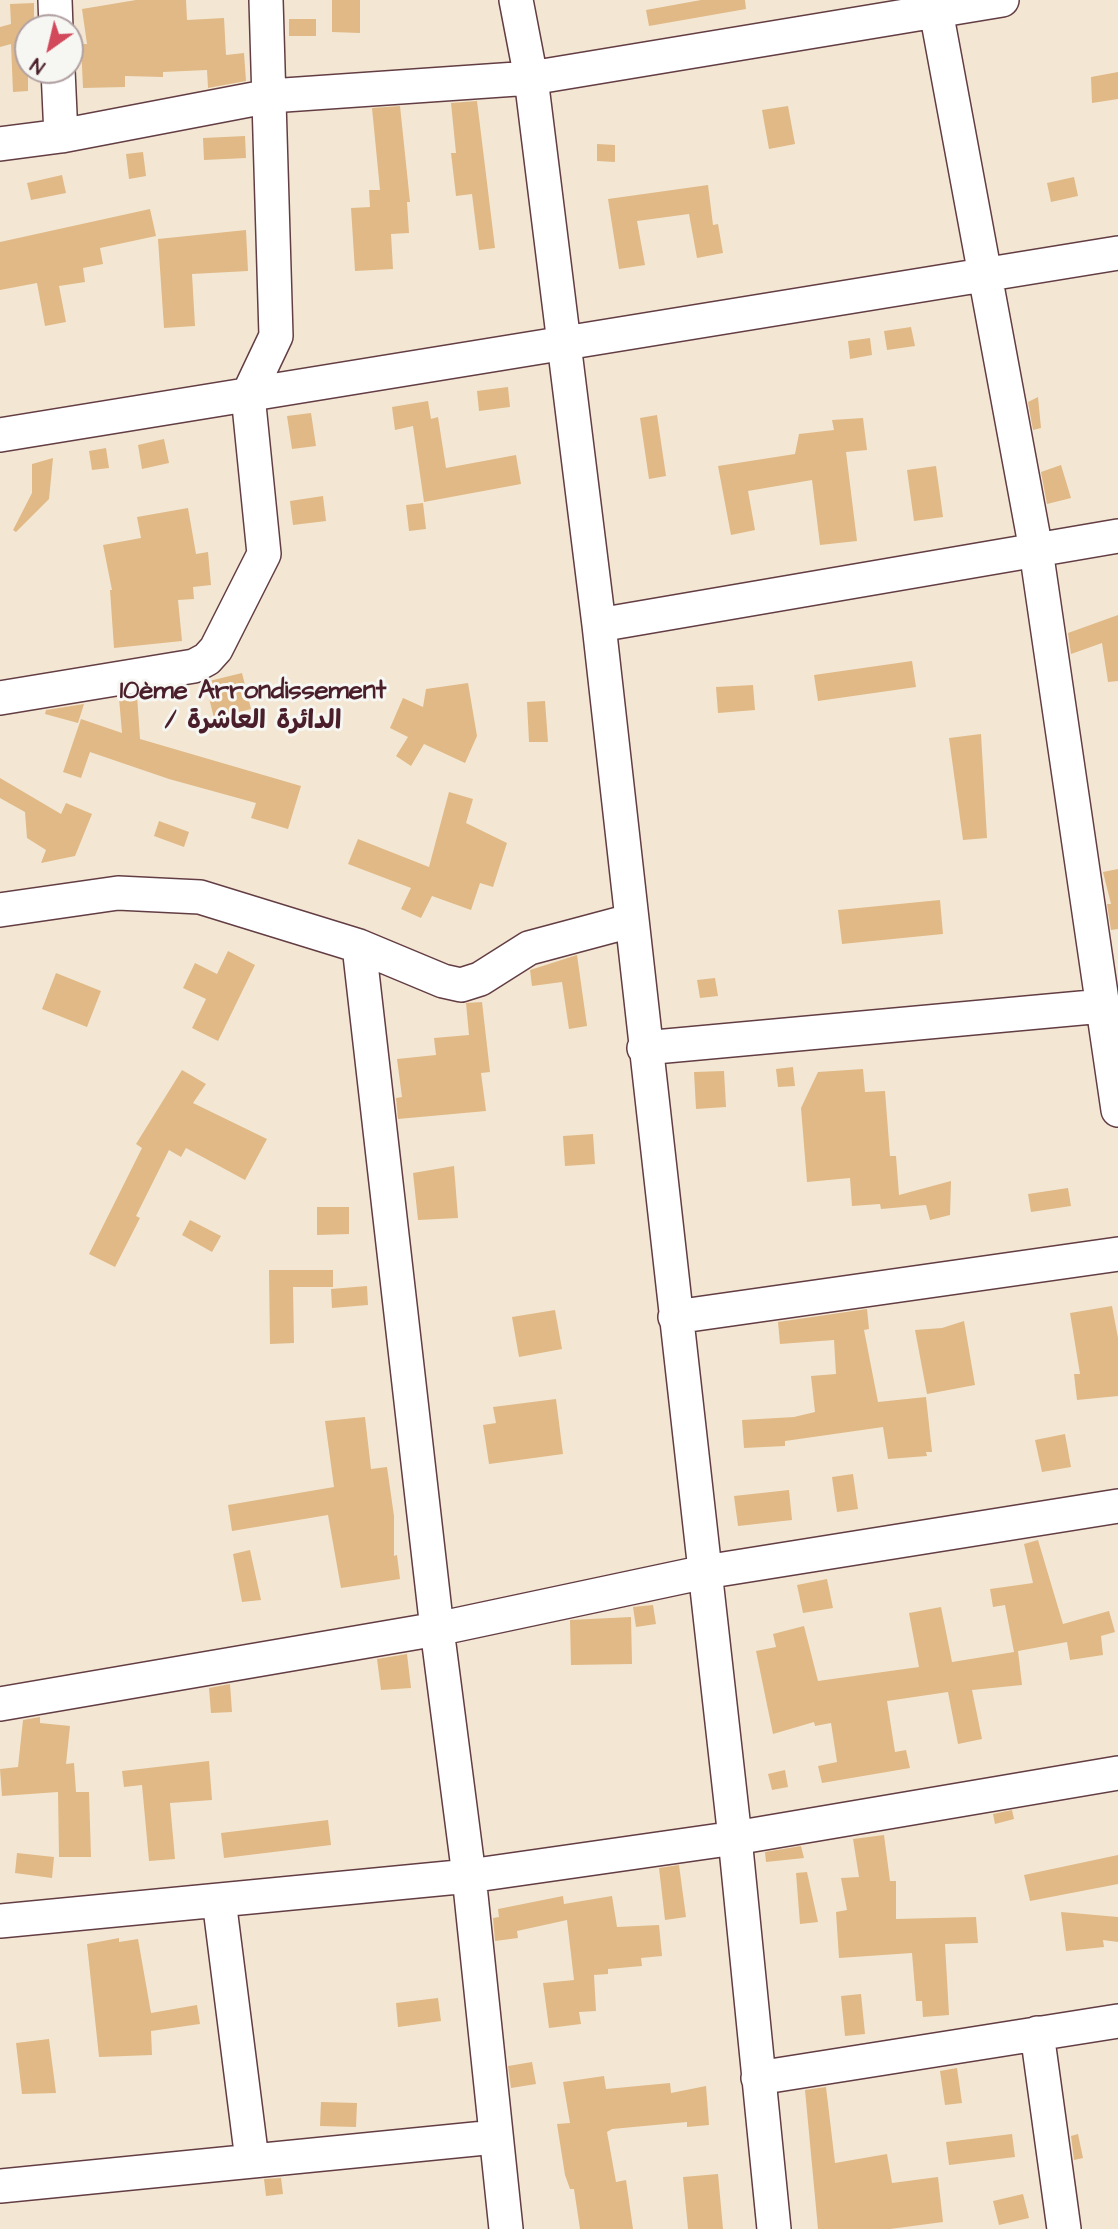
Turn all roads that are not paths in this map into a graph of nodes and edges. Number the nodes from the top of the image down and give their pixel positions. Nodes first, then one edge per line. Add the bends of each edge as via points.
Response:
1 (267, 0) edge
2 (516, 0) edge
3 (1002, 0) edge
4 (934, 6) edge
5 (531, 78) junction
6 (59, 84) edge
7 (270, 96) junction
8 (61, 136) junction
9 (0, 144) edge
10 (1118, 253) edge
11 (983, 275) junction
12 (564, 343) junction
13 (248, 395) junction
14 (0, 435) edge
15 (1118, 536) edge
16 (1036, 550) junction
17 (598, 625) junction
18 (0, 698) edge
19 (0, 910) edge
20 (630, 921) junction
21 (359, 946) junction
22 (1103, 1006) junction
23 (644, 1048) junction
24 (1118, 1110) edge
25 (1118, 1254) edge
26 (676, 1317) junction
27 (1118, 1506) edge
28 (705, 1572) junction
29 (437, 1629) junction
30 (0, 1704) edge
31 (1118, 1773) edge
32 (735, 1838) junction
33 (469, 1876) junction
34 (219, 1900) junction
35 (0, 1921) edge
36 (1118, 2021) edge
37 (1037, 2033) junction
38 (758, 2078) junction
39 (495, 2137) junction
40 (251, 2160) junction
41 (0, 2186) edge
42 (506, 2229) edge
43 (774, 2229) edge
44 (1064, 2229) edge

1 - 7 street
2 - 5 street
3 - 4 street
4 - 5 street
4 - 11 street
5 - 7 street
5 - 12 street
6 - 8 street
7 - 8 street
7 - 13 street via 276,336
8 - 9 street
10 - 11 street
11 - 12 street
11 - 16 street
12 - 13 street
12 - 17 street
13 - 14 street
13 - 18 street via 264,554 216,649 194,666
15 - 16 street
16 - 17 street
16 - 22 street
17 - 20 street
19 - 21 street via 118,892 187,895
20 - 21 street via 529,948 480,979 461,985
20 - 23 street
21 - 29 street
22 - 23 street
22 - 24 street
23 - 26 street
25 - 26 street
26 - 28 street
27 - 28 street
28 - 29 street
28 - 32 street
29 - 30 street
29 - 33 street
31 - 32 street
32 - 33 street
32 - 38 street
33 - 34 street
33 - 39 street
34 - 35 street
34 - 40 street
36 - 37 street
37 - 38 street
37 - 44 street
38 - 43 street
39 - 40 street
39 - 42 street
40 - 41 street

